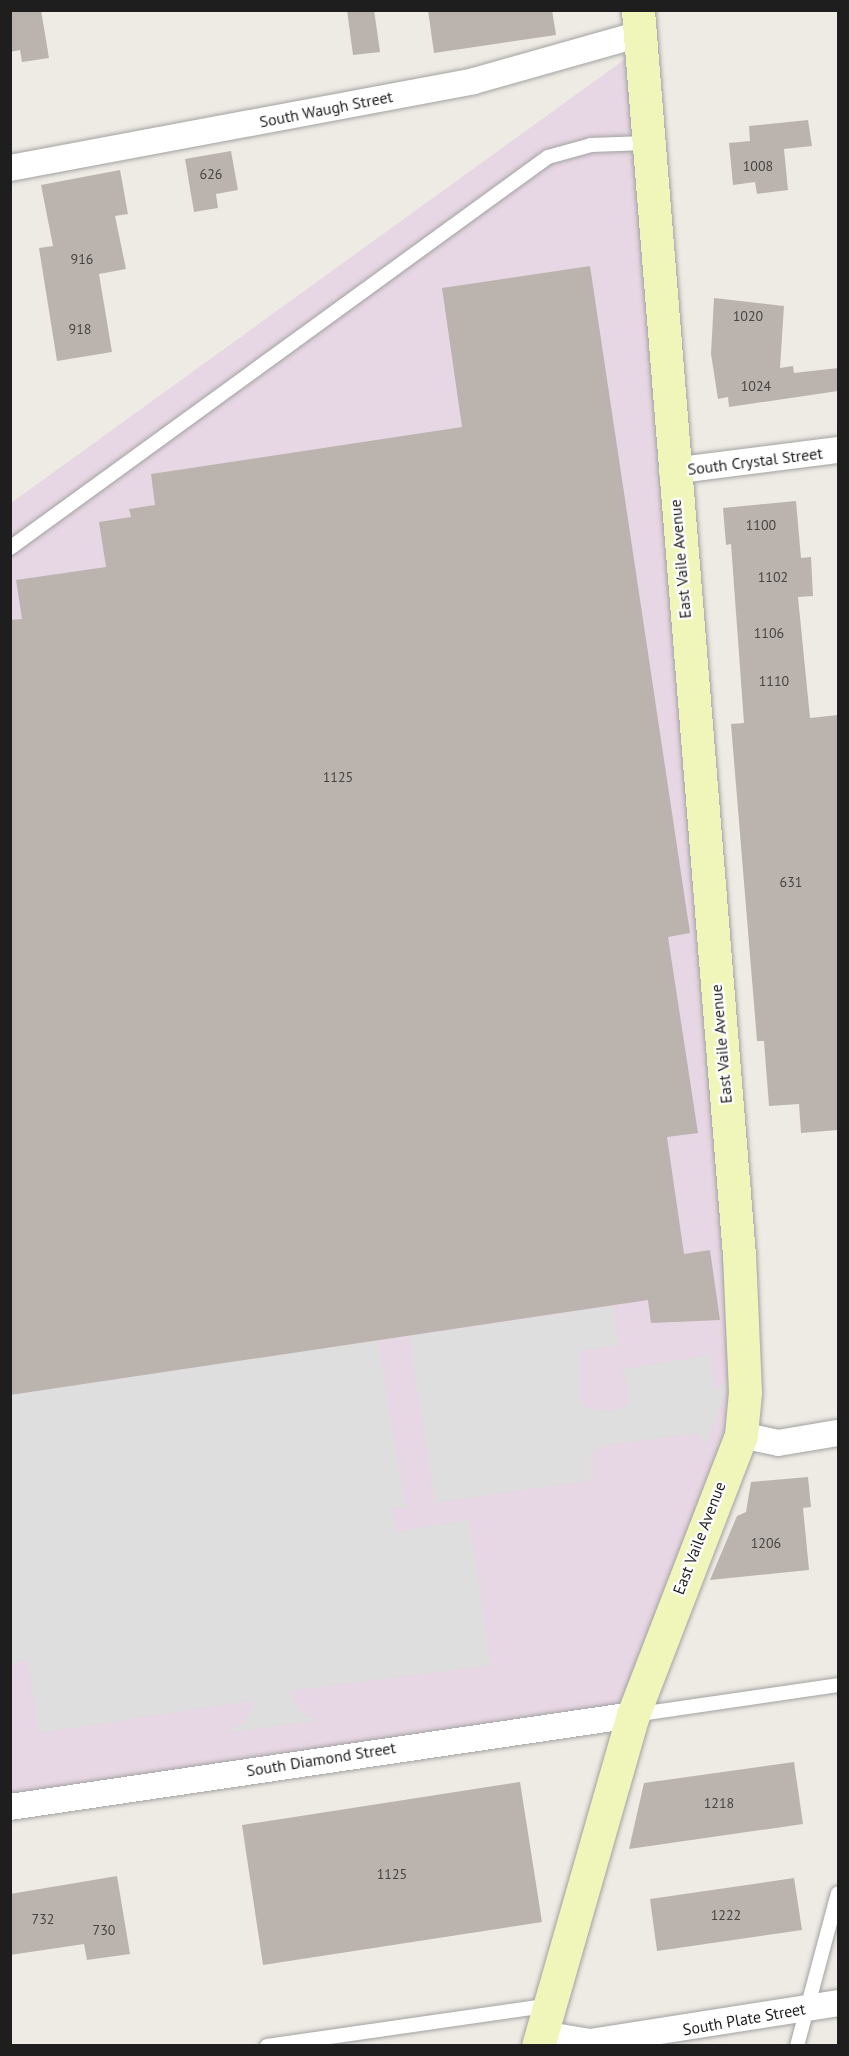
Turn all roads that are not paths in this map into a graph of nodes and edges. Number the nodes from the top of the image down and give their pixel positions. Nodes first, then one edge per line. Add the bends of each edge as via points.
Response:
1 (638, 23) edge
2 (646, 143) junction
3 (10, 168) edge
4 (838, 450) edge
5 (672, 471) junction
6 (10, 548) edge
7 (838, 1433) edge
8 (741, 1436) junction
9 (838, 1685) edge
10 (633, 1715) junction
11 (10, 1807) edge
12 (838, 1893) edge
13 (838, 2003) edge
14 (808, 2008) junction
15 (543, 2028) edge
16 (267, 2046) edge
17 (797, 2046) edge

1 - 2 street, East Vaile Avenue
1 - 3 street, South Waugh Street via 474,81
2 - 5 street, East Vaile Avenue
2 - 6 lane via 591,145 548,157
4 - 5 street, South Crystal Street
5 - 8 street, East Vaile Avenue via 739,1255 745,1392
7 - 8 street via 778,1443
8 - 10 street, East Vaile Avenue
9 - 10 lane
10 - 11 street, South Diamond Street
10 - 15 street, East Vaile Avenue
12 - 14 lane
13 - 14 street, South Plate Street
14 - 15 street, South Plate Street via 590,2042
14 - 17 lane
15 - 16 lane

